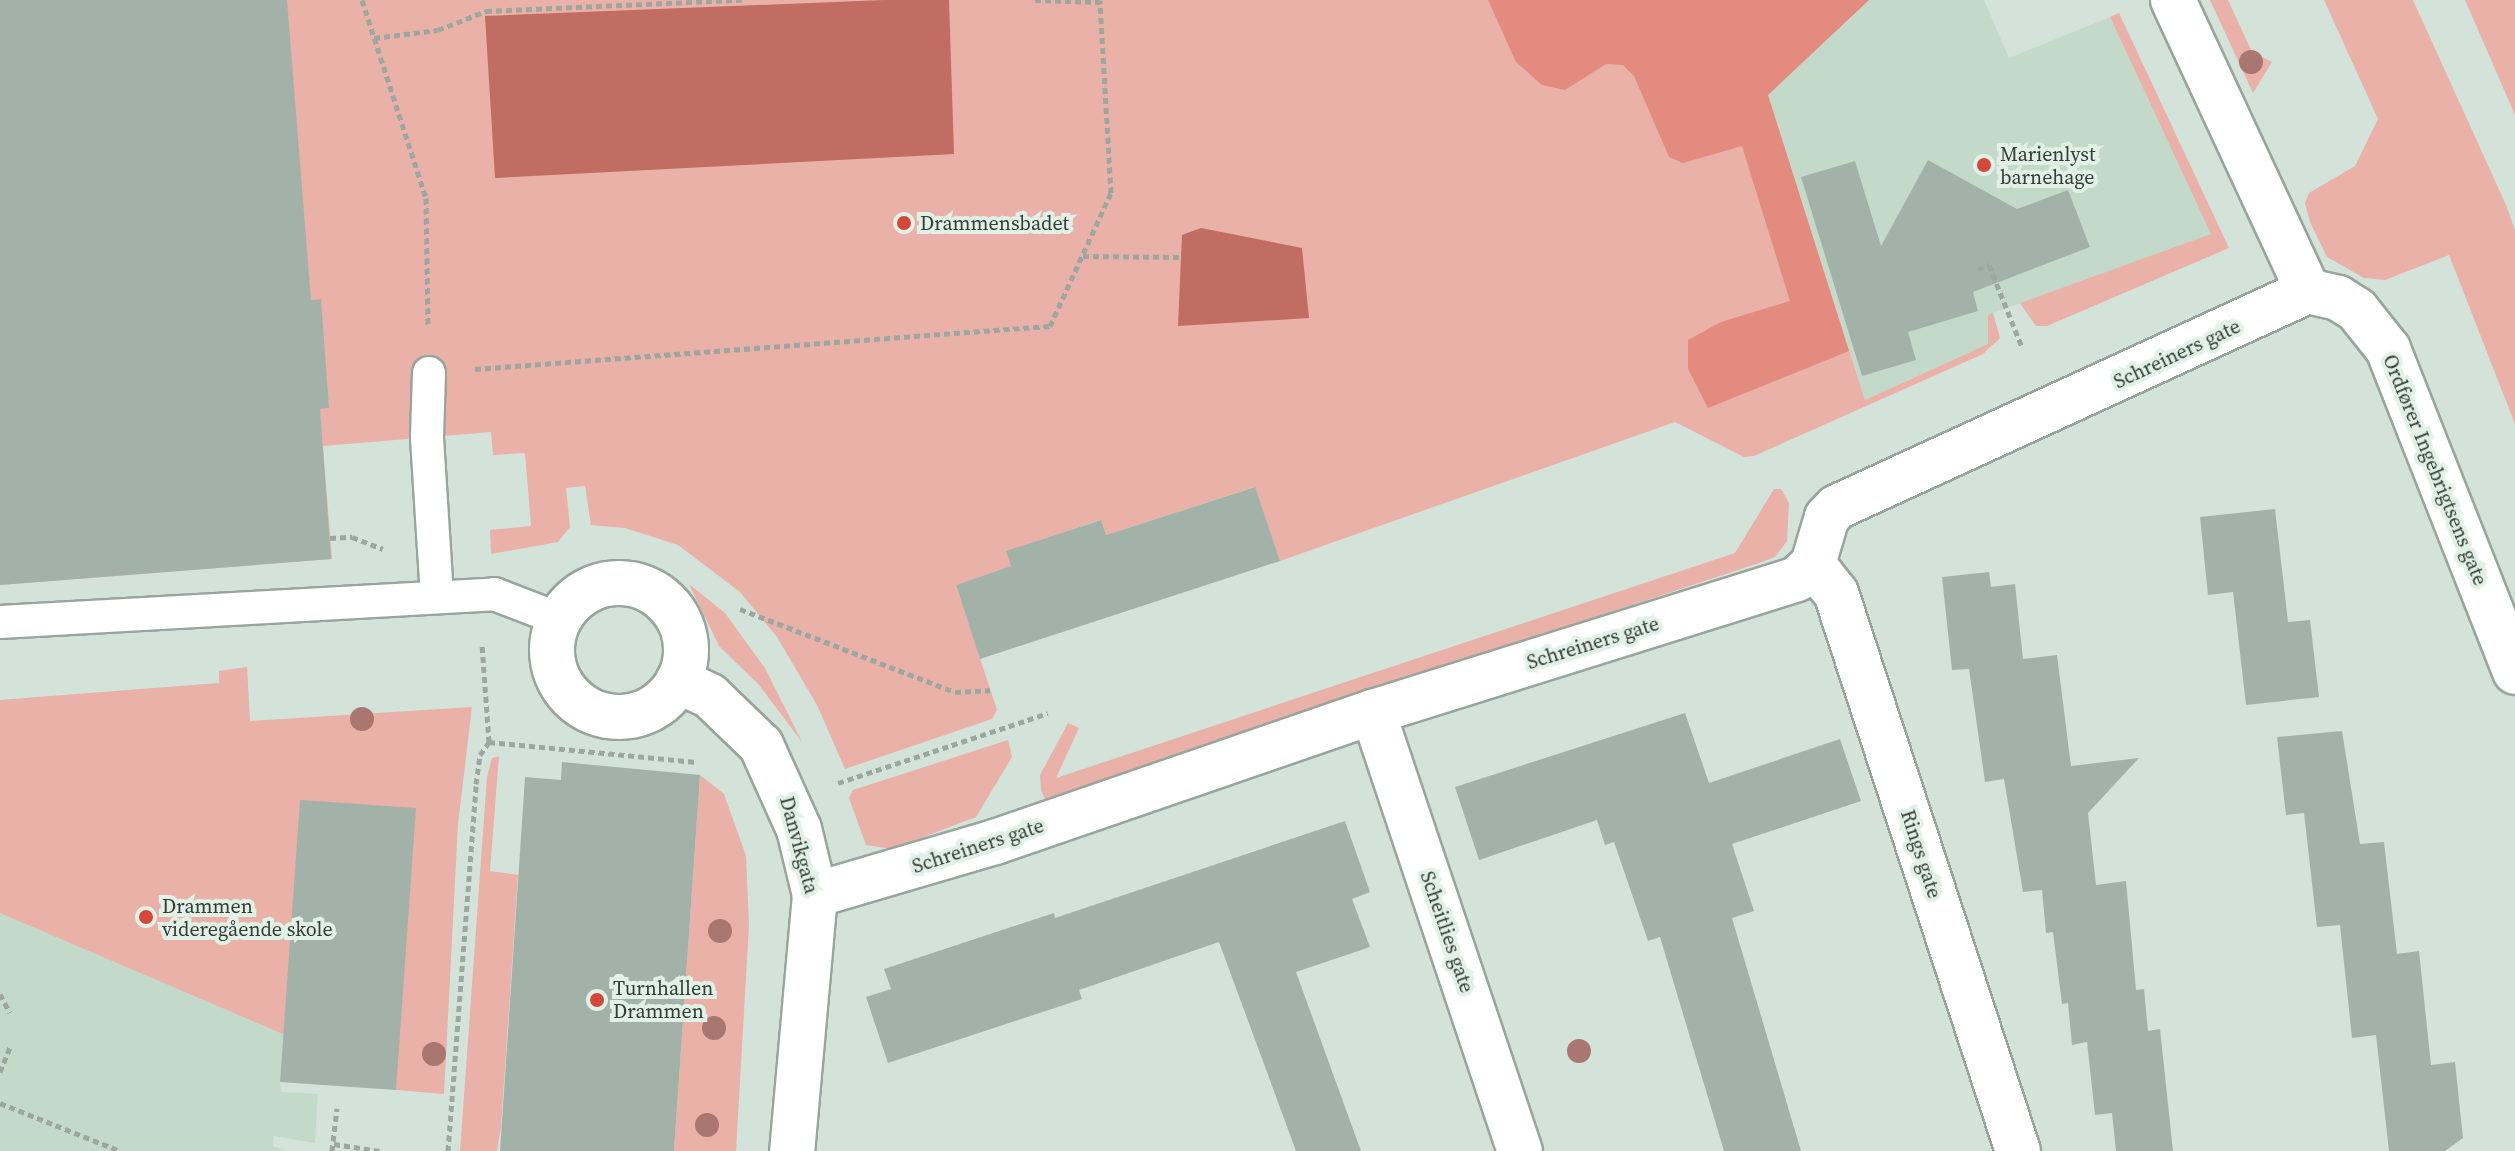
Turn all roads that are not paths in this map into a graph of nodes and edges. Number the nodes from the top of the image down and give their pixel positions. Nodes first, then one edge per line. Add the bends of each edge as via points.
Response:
1 (2173, 0) edge
2 (2308, 291) junction
3 (429, 373) road end
4 (1813, 564) junction
5 (437, 597) junction
6 (559, 619) junction
7 (0, 622) edge
8 (2515, 672) edge
9 (678, 681) junction
10 (1373, 712) junction
11 (815, 895) junction
12 (792, 1151) edge
13 (1520, 1151) edge
14 (2018, 1151) edge

1 - 2 street
2 - 4 street, Schreiners gate via 1837,507 1827,517
2 - 8 street, Ordfører Ingebrigtsens gate via 2338,298 2357,310 2388,349
3 - 5 lane via 427,438
4 - 10 street, Schreiners gate via 1797,579
4 - 14 street, Rings gate via 1836,593
5 - 6 lane via 494,594
5 - 7 lane
6 - 9 street via 553,664 562,686 599,714 645,712 665,699
6 - 9 street via 589,589 630,583 650,590 679,620 686,640
9 - 11 street, Danvikgata via 710,696 761,745 799,829
10 - 11 street, Schreiners gate via 995,842
10 - 13 street, Scheitlies gate
11 - 12 street, Danvikgata

